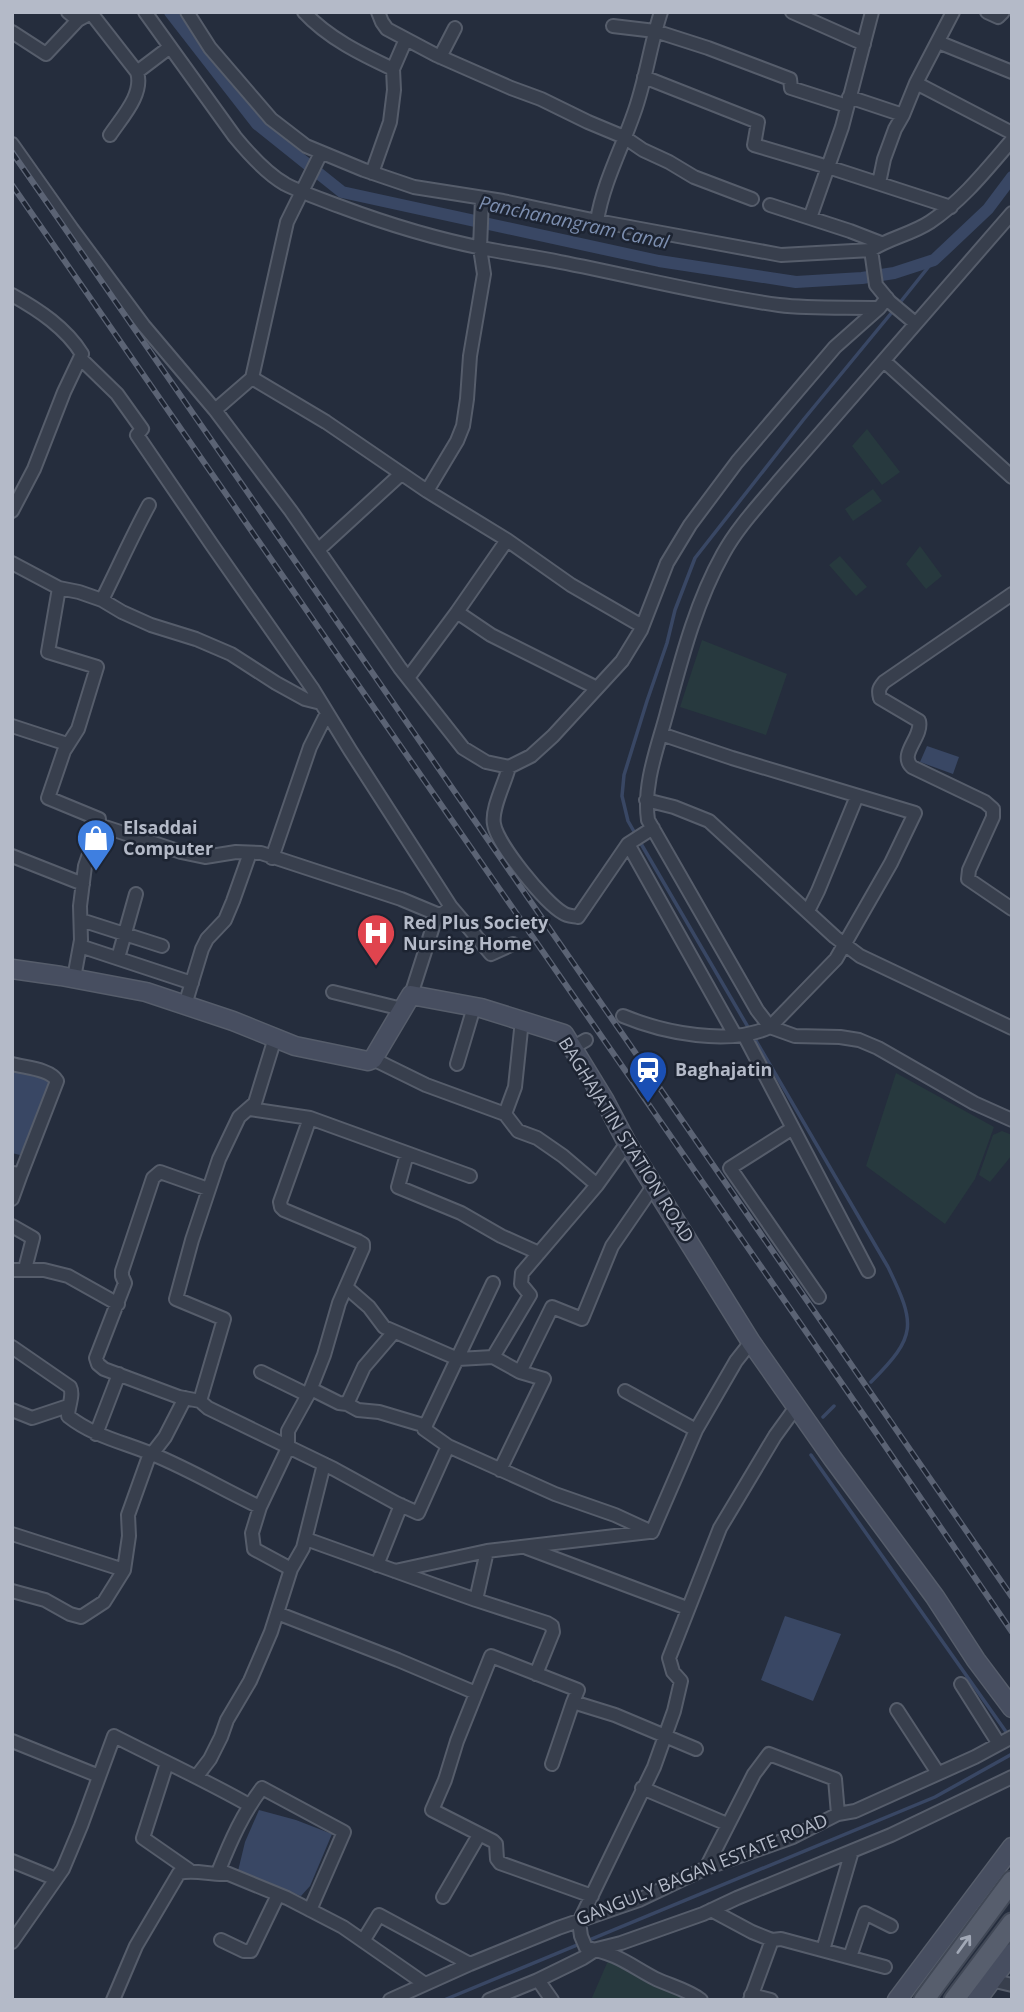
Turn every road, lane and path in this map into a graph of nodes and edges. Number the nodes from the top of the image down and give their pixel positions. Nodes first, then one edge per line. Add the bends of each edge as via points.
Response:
1 (145, 12) edge
2 (187, 12) edge
3 (304, 12) edge
4 (378, 12) edge
5 (661, 12) edge
6 (792, 12) edge
7 (872, 12) edge
8 (953, 12) edge
9 (987, 12) edge
10 (1003, 12) edge
11 (73, 16) edge
12 (613, 26) dead end
13 (455, 28) dead end
14 (654, 31) junction
15 (12, 32) edge
16 (406, 39) junction
17 (938, 42) junction
18 (864, 44) junction
19 (170, 47) junction
20 (440, 57) junction
21 (393, 69) junction
22 (137, 72) junction
23 (1012, 72) edge
24 (644, 77) junction
25 (916, 83) junction
26 (848, 102) junction
27 (903, 115) junction
28 (1012, 132) edge
29 (110, 135) dead end
30 (624, 137) junction
31 (1012, 140) edge
32 (12, 144) edge
33 (318, 159) junction
34 (828, 167) junction
35 (372, 173) junction
36 (879, 183) junction
37 (304, 187) junction
38 (482, 198) junction
39 (752, 199) dead end
40 (770, 205) dead end
41 (951, 207) junction
42 (1012, 214) edge
43 (810, 218) junction
44 (597, 221) junction
45 (1001, 225) junction
46 (1012, 235) edge
47 (480, 248) junction
48 (875, 251) junction
49 (12, 295) edge
50 (886, 303) junction
51 (911, 320) junction
52 (80, 358) junction
53 (884, 361) junction
54 (252, 378) junction
55 (215, 410) junction
56 (401, 474) junction
57 (1012, 477) edge
58 (427, 491) junction
59 (149, 505) dead end
60 (13, 508) edge
61 (507, 540) junction
62 (318, 550) junction
63 (13, 567) edge
64 (59, 588) junction
65 (1012, 594) edge
66 (103, 600) junction
67 (457, 612) junction
68 (642, 626) junction
69 (408, 678) junction
70 (597, 688) junction
71 (324, 708) junction
72 (12, 726) edge
73 (661, 734) junction
74 (67, 744) junction
75 (507, 772) junction
76 (857, 796) junction
77 (646, 800) junction
78 (100, 825) junction
79 (650, 830) junction
80 (628, 844) junction
81 (250, 853) junction
82 (12, 856) edge
83 (272, 858) junction
84 (83, 884) junction
85 (136, 894) dead end
86 (451, 907) junction
87 (1012, 909) edge
88 (808, 911) junction
89 (437, 914) junction
90 (81, 920) junction
91 (124, 933) junction
92 (513, 944) dead end
93 (845, 944) junction
94 (80, 946) junction
95 (162, 946) dead end
96 (118, 958) junction
97 (12, 969) edge
98 (74, 978) junction
99 (192, 983) junction
100 (332, 992) dead end
101 (407, 1002) junction
102 (185, 1005) junction
103 (474, 1007) junction
104 (624, 1016) dead end
105 (522, 1020) junction
106 (770, 1027) junction
107 (1012, 1028) edge
108 (745, 1034) junction
109 (275, 1038) junction
110 (373, 1059) junction
111 (12, 1064) edge
112 (457, 1064) dead end
113 (250, 1109) junction
114 (505, 1114) junction
115 (310, 1118) junction
116 (1012, 1120) edge
117 (793, 1128) junction
118 (627, 1143) junction
119 (407, 1154) junction
120 (17, 1173) edge
121 (470, 1176) dead end
122 (597, 1185) junction
123 (654, 1185) junction
124 (208, 1189) junction
125 (12, 1199) edge
126 (12, 1226) edge
127 (539, 1253) junction
128 (19, 1270) edge
129 (868, 1271) dead end
130 (493, 1283) dead end
131 (346, 1287) junction
132 (530, 1295) junction
133 (819, 1297) dead end
134 (118, 1304) junction
135 (552, 1307) junction
136 (394, 1332) junction
137 (751, 1342) junction
138 (12, 1347) edge
139 (493, 1357) junction
140 (458, 1359) junction
141 (261, 1372) dead end
142 (520, 1372) junction
143 (119, 1374) junction
144 (625, 1391) dead end
145 (309, 1392) junction
146 (185, 1398) junction
147 (200, 1401) junction
148 (347, 1404) junction
149 (68, 1406) junction
150 (796, 1407) junction
151 (12, 1410) edge
152 (426, 1426) junction
153 (696, 1430) junction
154 (96, 1434) junction
155 (447, 1446) junction
156 (288, 1448) junction
157 (152, 1454) junction
158 (324, 1464) junction
159 (500, 1470) junction
160 (401, 1505) junction
161 (260, 1507) junction
162 (652, 1532) junction
163 (12, 1534) edge
164 (306, 1539) junction
165 (524, 1547) junction
166 (487, 1551) junction
167 (377, 1565) junction
168 (291, 1569) junction
169 (124, 1570) junction
170 (394, 1572) junction
171 (12, 1591) edge
172 (476, 1600) junction
173 (687, 1608) junction
174 (277, 1613) junction
175 (536, 1674) junction
176 (961, 1684) dead end
177 (476, 1693) junction
178 (573, 1702) junction
179 (1012, 1708) edge
180 (898, 1710) dead end
181 (665, 1735) junction
182 (12, 1741) edge
183 (1005, 1741) edge
184 (696, 1749) dead end
185 (167, 1763) junction
186 (552, 1764) dead end
187 (939, 1773) junction
188 (100, 1776) junction
189 (197, 1776) junction
190 (1012, 1777) edge
191 (642, 1788) junction
192 (249, 1805) junction
193 (838, 1814) junction
194 (727, 1824) junction
195 (479, 1835) junction
196 (1012, 1847) edge
197 (852, 1851) junction
198 (12, 1861) edge
199 (706, 1867) junction
200 (189, 1870) junction
201 (226, 1874) junction
202 (56, 1880) junction
203 (1012, 1881) edge
204 (278, 1895) junction
205 (592, 1896) junction
206 (443, 1897) dead end
207 (310, 1910) junction
208 (711, 1910) junction
209 (579, 1922) junction
210 (1012, 1923) edge
211 (891, 1926) dead end
212 (221, 1940) dead end
213 (772, 1940) junction
214 (363, 1941) junction
215 (12, 1942) edge
216 (588, 1944) junction
217 (823, 1950) junction
218 (1012, 1953) edge
219 (850, 1957) junction
220 (470, 1964) junction
221 (885, 1967) dead end
222 (538, 1980) junction
223 (991, 1980) junction
224 (425, 1984) junction
225 (1012, 1985) edge
226 (750, 1998) edge
227 (113, 2000) edge
228 (390, 2000) edge
229 (489, 2000) edge
230 (552, 2000) edge
231 (701, 2000) edge
232 (771, 2000) edge
233 (897, 2000) edge
234 (924, 2000) edge
235 (954, 2000) edge
236 (977, 2000) edge

1 - 19 street
2 - 33 street via 210,48 271,119
3 - 21 street via 339,41
4 - 16 street via 387,29
5 - 14 street
6 - 18 street
7 - 18 street
8 - 17 street
9 - 10 street via 998,17
11 - 15 street via 46,54
11 - 22 street via 91,13
12 - 14 street
13 - 20 street
14 - 24 street
14 - 26 street via 790,79 791,88
16 - 20 street
16 - 21 street
17 - 23 street
17 - 25 street
18 - 26 street
19 - 22 street
19 - 37 street via 249,153 282,182
20 - 30 street
21 - 35 street via 390,122
22 - 29 street via 136,94
24 - 30 street
24 - 34 street via 758,122 754,145
25 - 27 street
25 - 28 street
26 - 27 street
26 - 34 street
27 - 36 street
30 - 39 street via 694,177
30 - 44 street
31 - 41 street
32 - 55 street via 144,326
33 - 35 street
33 - 37 street
34 - 36 street
34 - 43 street
35 - 38 street via 414,187
36 - 41 street
37 - 47 street via 369,217
37 - 54 street via 287,222
38 - 44 street
38 - 47 street
40 - 43 street
41 - 48 street
42 - 45 street
43 - 48 street via 850,231
44 - 48 street via 781,255
45 - 46 street
45 - 51 street
47 - 50 street via 781,305 824,308
47 - 58 street via 484,274 463,426
48 - 50 street via 876,285
49 - 52 street via 73,339
50 - 51 street
50 - 68 street via 835,346 737,462 667,563
51 - 53 street
52 - 60 street
52 - 71 street via 117,394 142,429 137,435
53 - 57 street
53 - 73 street via 778,482 724,552 706,587
54 - 55 street
54 - 56 street
55 - 62 street
56 - 58 street
56 - 62 street
58 - 61 street
59 - 66 street
61 - 67 street
61 - 68 street via 571,585
62 - 69 street
63 - 64 street
64 - 66 street
64 - 74 street via 48,652 97,667 78,729
65 - 87 street via 884,682 878,692 880,698 919,721 908,763 993,809 968,879
66 - 71 street via 151,625 231,654
67 - 69 street
67 - 70 street via 491,635
68 - 70 street via 622,661
69 - 75 street via 463,748
70 - 75 street via 554,736
71 - 83 street
71 - 86 street
72 - 74 street
73 - 76 street
73 - 77 street
74 - 78 street via 48,799 89,814 99,819
75 - 80 street via 494,816 497,835 540,892 565,915 578,916
76 - 88 street
76 - 93 street via 915,813
77 - 79 street
77 - 88 street via 709,821
78 - 81 street via 205,857
78 - 84 street
79 - 80 street
79 - 106 street
80 - 108 street
81 - 83 street
81 - 99 street via 225,920 207,939
82 - 84 street
83 - 89 street
84 - 90 street
85 - 91 street
86 - 89 street
86 - 92 street via 491,954
88 - 93 street
89 - 101 street
90 - 91 street
90 - 94 street
91 - 95 street
91 - 96 street
93 - 106 street
93 - 107 street via 860,956
94 - 96 street
94 - 98 street
96 - 99 street
97 - 98 street
98 - 102 street
99 - 102 street
100 - 101 street
101 - 103 street, BAGHAJATIN STATION ROAD
101 - 110 street
102 - 109 street
103 - 105 street, BAGHAJATIN STATION ROAD
103 - 112 street
104 - 108 street via 675,1033
105 - 114 street via 515,1087
105 - 118 street, BAGHAJATIN STATION ROAD via 579,1044
106 - 108 street
106 - 116 street via 795,1036 859,1040
108 - 117 street
109 - 110 street via 295,1046
109 - 113 street
110 - 114 street via 426,1085
111 - 120 street via 47,1073 57,1081
113 - 115 street
113 - 124 street via 239,1116
114 - 122 street via 518,1131 537,1138
115 - 119 street
115 - 131 street via 281,1207 363,1244
117 - 129 street
117 - 133 street via 730,1168
118 - 122 street
118 - 123 street, BAGHAJATIN STATION ROAD
119 - 121 street
119 - 127 street via 398,1187
120 - 125 street
122 - 127 street
123 - 135 street via 612,1246 582,1319
123 - 137 street, BAGHAJATIN STATION ROAD
124 - 134 street via 156,1174 122,1272 125,1283
124 - 147 street via 176,1299 224,1319
126 - 128 street via 33,1238
127 - 132 street via 522,1273 521,1284
128 - 134 street via 68,1276
130 - 140 street
131 - 136 street
131 - 145 street
132 - 135 street
132 - 139 street
134 - 143 street via 96,1358 104,1369
135 - 142 street
136 - 140 street
136 - 148 street via 364,1367
137 - 150 street, BAGHAJATIN STATION ROAD
137 - 153 street
138 - 149 street via 70,1387
139 - 140 street
139 - 142 street
140 - 152 street
141 - 145 street
142 - 159 street via 544,1379
143 - 146 street
143 - 154 street
144 - 153 street
145 - 148 street
145 - 156 street via 288,1431
146 - 147 street
146 - 157 street
147 - 156 street
148 - 152 street
149 - 151 street via 32,1418
149 - 154 street via 68,1416
150 - 173 street via 720,1528
150 - 179 street, BAGHAJATIN STATION ROAD
152 - 155 street via 424,1429
153 - 162 street
154 - 157 street
155 - 159 street
155 - 160 street via 418,1513
156 - 158 street
156 - 161 street
157 - 161 street
157 - 169 street via 128,1516
158 - 160 street
158 - 164 street
159 - 162 street
160 - 167 street
161 - 168 street via 252,1533 254,1549
162 - 165 street
163 - 169 street
164 - 167 street
164 - 168 street
165 - 166 street
165 - 173 street
166 - 170 street
166 - 172 street
167 - 170 street
168 - 174 street
169 - 171 street via 104,1602 81,1616
170 - 172 street
172 - 175 street via 552,1626
173 - 181 street via 669,1658 681,1681
174 - 177 street
174 - 189 street via 250,1682
175 - 177 street via 491,1656
175 - 178 street via 578,1690
176 - 183 street
177 - 195 street via 432,1810
178 - 181 street
178 - 186 street
180 - 187 street
181 - 184 street
181 - 191 street
182 - 188 street
183 - 187 street, GANGULY BAGAN ESTATE ROAD
185 - 188 street via 114,1736
185 - 189 street
185 - 200 street via 143,1839
187 - 193 street, GANGULY BAGAN ESTATE ROAD via 855,1811
188 - 202 street
189 - 192 street
190 - 197 street
191 - 194 street
191 - 205 street
192 - 201 street via 219,1870
192 - 207 street via 262,1788 344,1832
193 - 194 street via 835,1779 769,1754
193 - 199 street, GANGULY BAGAN ESTATE ROAD via 793,1837
194 - 199 street
195 - 205 street via 496,1844 499,1863
195 - 206 street
196 - 233 street
197 - 208 street
197 - 217 street
198 - 202 street
199 - 209 street, GANGULY BAGAN ESTATE ROAD via 639,1900
200 - 201 street
200 - 227 street via 179,1873 136,1946
201 - 204 street
202 - 215 street
234 -> 203 main road
204 - 207 street
204 - 212 street via 251,1951
205 - 209 street
207 - 214 street
208 - 213 street
208 - 216 street via 621,1943
209 - 216 street
209 - 220 street, GANGULY BAGAN ESTATE ROAD
210 - 235 main road
211 - 219 street via 865,1913
213 - 217 street
213 - 226 street
214 - 220 street via 379,1915
214 - 224 street
216 - 222 street via 583,1958
216 - 231 street
217 - 219 street
218 - 223 street
219 - 221 street
220 - 224 street, GANGULY BAGAN ESTATE ROAD
222 - 229 street
222 - 230 street
223 - 225 street
223 - 236 street
224 - 228 street, GANGULY BAGAN ESTATE ROAD
226 - 232 street

